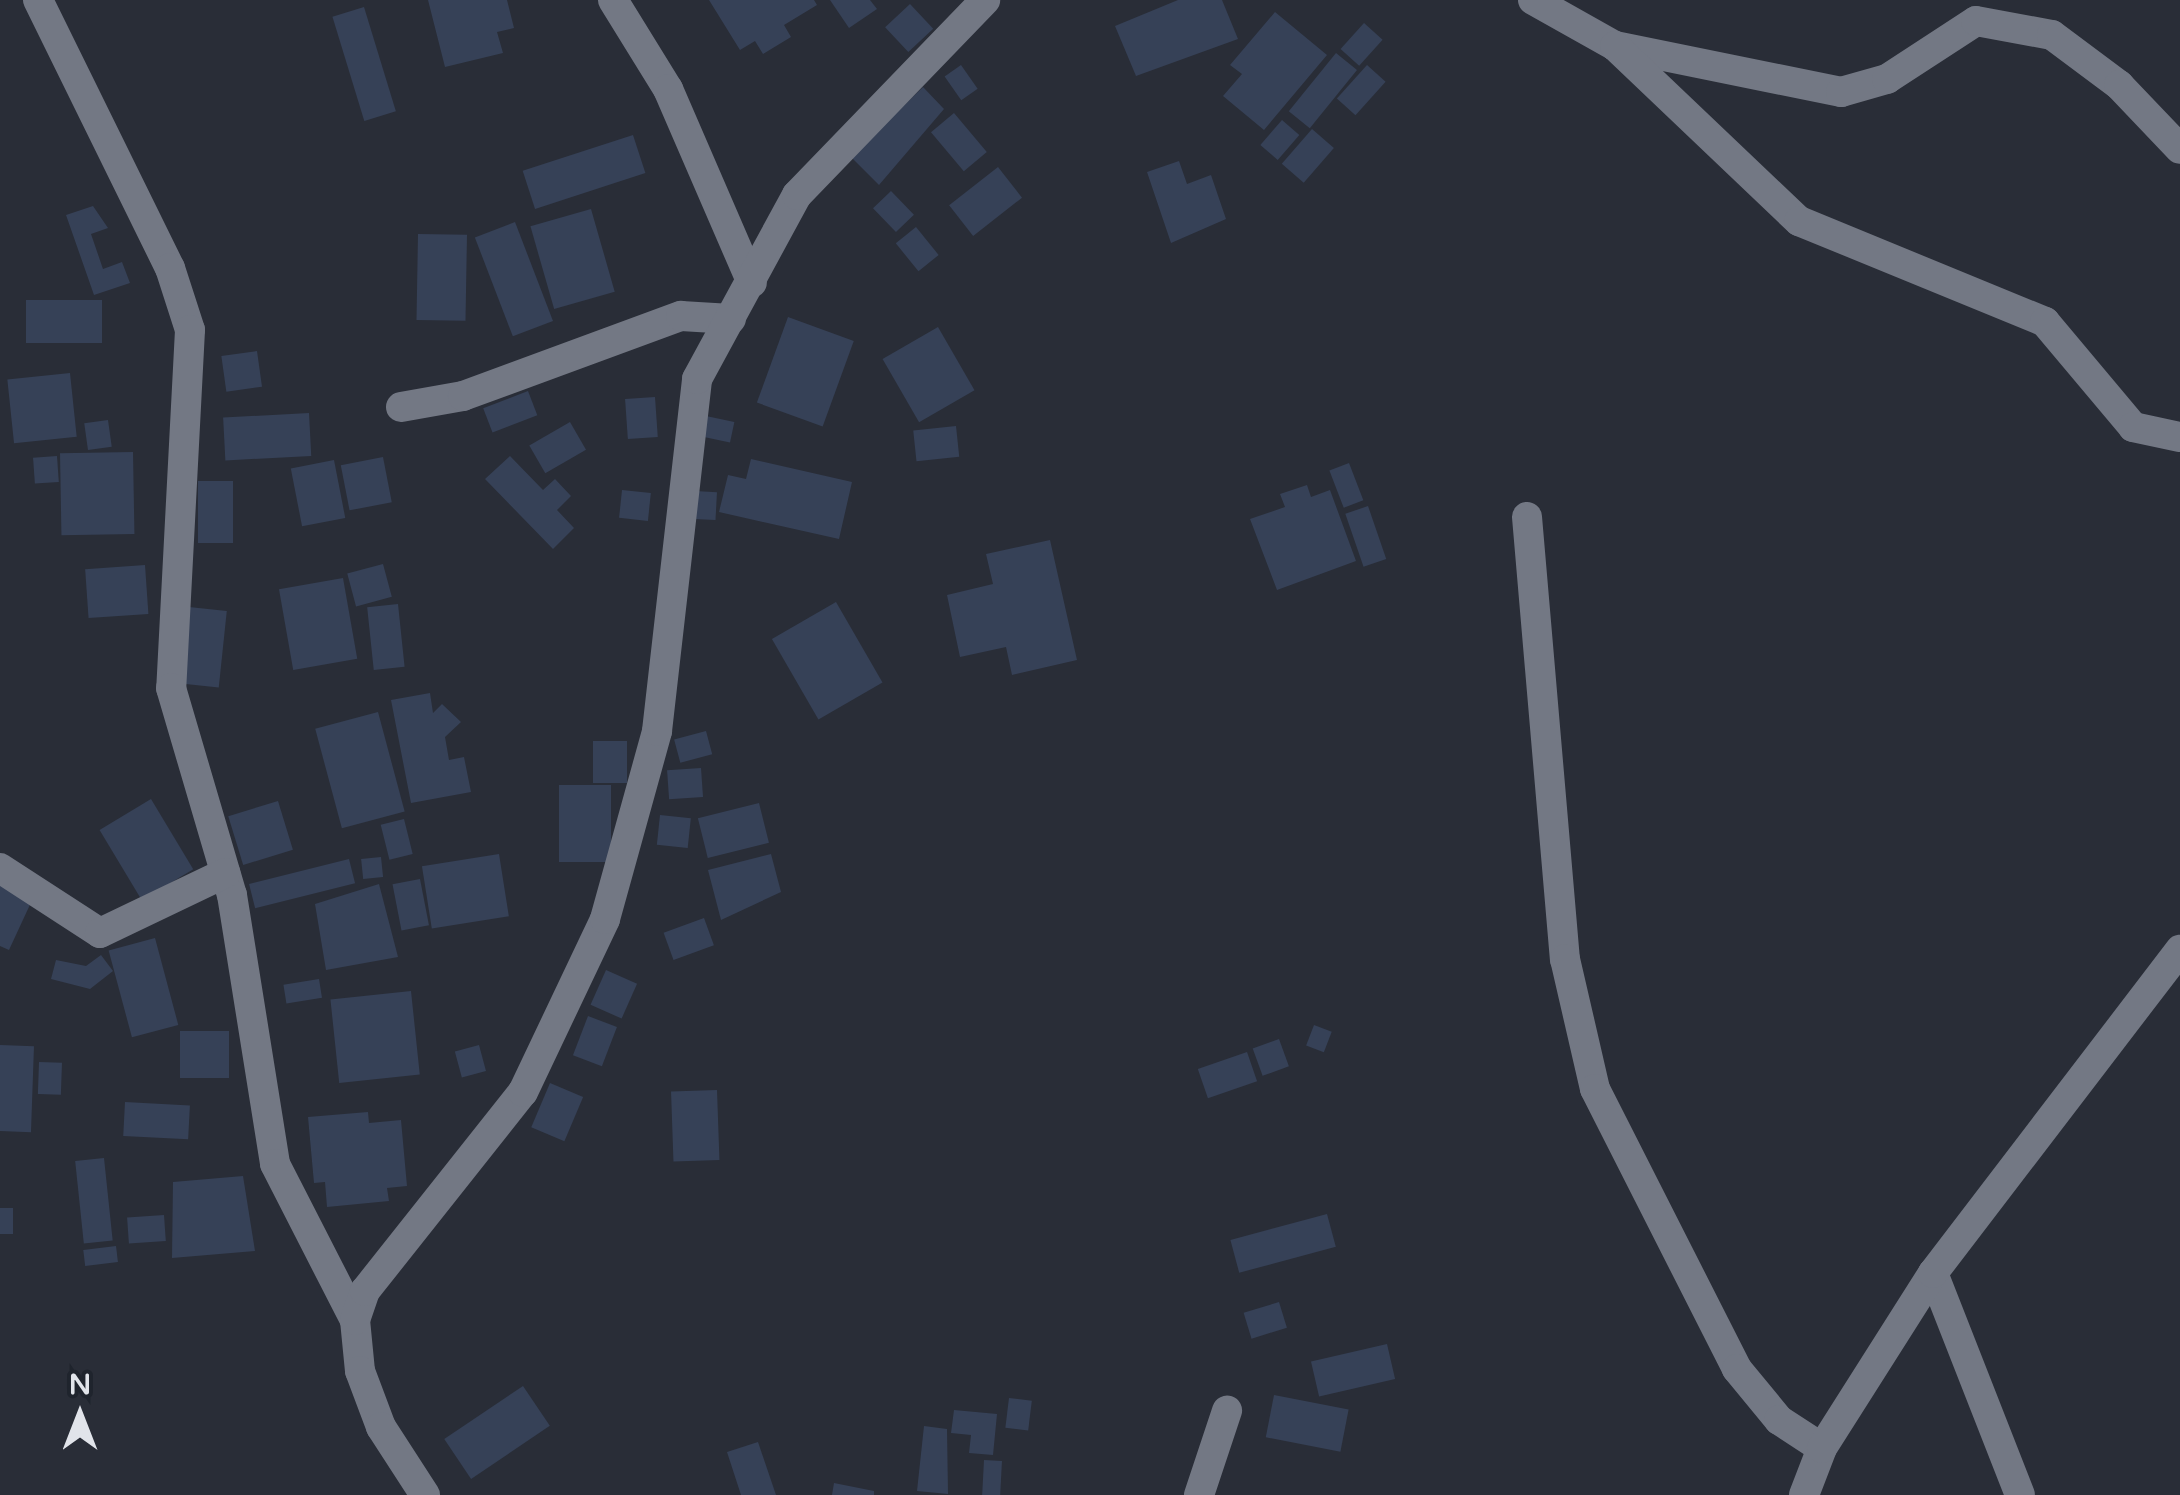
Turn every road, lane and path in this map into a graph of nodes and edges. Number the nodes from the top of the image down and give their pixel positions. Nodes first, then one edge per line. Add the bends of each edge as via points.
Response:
1 (38, 0) edge
2 (613, 0) edge
3 (985, 0) edge
4 (1533, 0) edge
5 (1615, 46) junction
6 (2180, 149) edge
7 (752, 282) junction
8 (731, 319) junction
9 (400, 407) dead end
10 (2180, 438) edge
11 (1527, 517) dead end
12 (0, 868) edge
13 (225, 873) junction
14 (2180, 950) edge
15 (1932, 1273) junction
16 (354, 1320) junction
17 (1226, 1411) dead end
18 (1822, 1448) junction
19 (420, 1493) edge
20 (1199, 1495) edge
21 (1804, 1495) edge
22 (2020, 1495) edge

1 - 13 street via 170,268 190,330 171,688
2 - 7 street via 668,89
3 - 7 street via 818,168
4 - 5 street
5 - 6 street via 1841,92 1887,78 1958,28 2014,27 2052,35 2120,85
5 - 10 street via 1799,221 2046,322 2132,427
7 - 8 street
8 - 9 street via 681,316 462,396
8 - 16 street via 697,379 656,731 605,918 523,1092 365,1292
11 - 18 street via 1565,959 1596,1089 1737,1369 1779,1420
12 - 13 street via 100,934
13 - 16 street via 274,1164
14 - 15 street
15 - 18 street
15 - 22 street
16 - 19 street via 360,1371 382,1428
17 - 20 street
18 - 21 street

